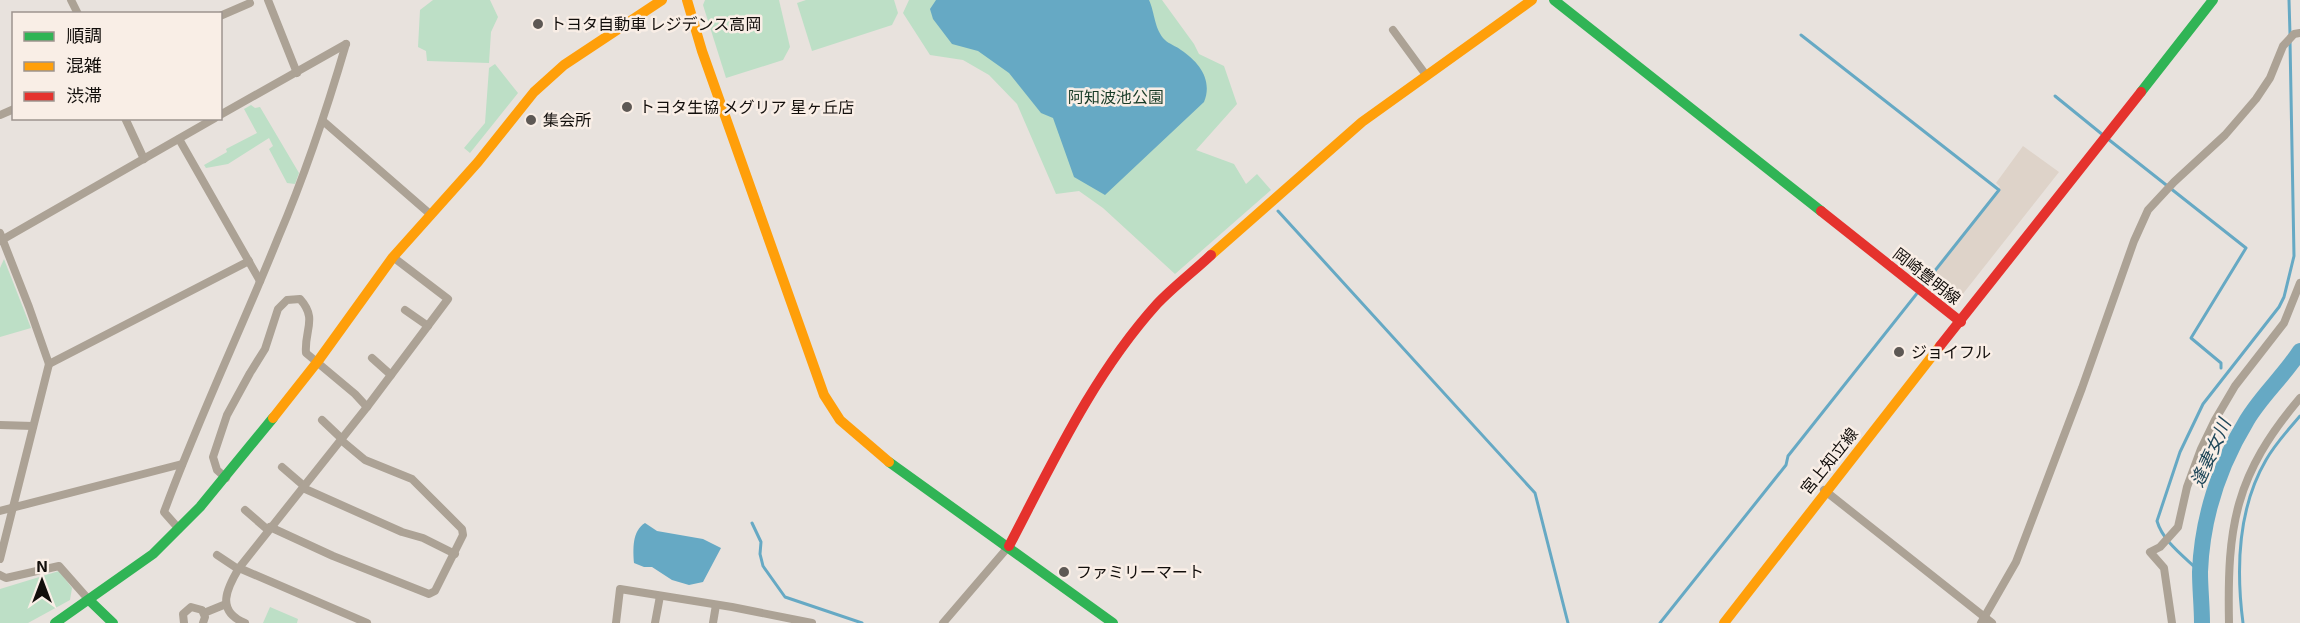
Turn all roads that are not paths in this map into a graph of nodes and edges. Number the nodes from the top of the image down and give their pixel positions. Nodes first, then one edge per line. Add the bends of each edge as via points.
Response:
1 (268, 0) edge
2 (662, 0) edge
3 (687, 0) edge
4 (1532, 0) edge
5 (1554, 0) edge
6 (2213, 0) edge
7 (250, 3) dead end
8 (222, 15) edge
9 (1394, 30) dead end
10 (2297, 34) edge
11 (297, 73) junction
12 (1426, 75) junction
13 (222, 114) edge
14 (126, 120) edge
15 (212, 120) edge
16 (323, 121) junction
17 (179, 139) junction
18 (144, 159) junction
19 (430, 214) junction
20 (1, 238) edge
21 (393, 257) junction
22 (249, 261) junction
23 (260, 281) junction
24 (2300, 283) edge
25 (405, 310) dead end
26 (1961, 321) junction
27 (428, 326) junction
28 (372, 358) dead end
29 (318, 361) junction
30 (49, 364) junction
31 (391, 375) junction
32 (2300, 398) edge
33 (367, 407) junction
34 (322, 420) dead end
35 (0, 425) edge
36 (33, 426) junction
37 (341, 440) junction
38 (182, 464) junction
39 (282, 467) dead end
40 (226, 478) junction
41 (303, 487) junction
42 (1824, 490) junction
43 (14, 507) junction
44 (245, 510) dead end
45 (0, 511) edge
46 (269, 528) junction
47 (179, 529) junction
48 (1009, 546) junction
49 (455, 554) junction
50 (217, 555) dead end
51 (0, 559) edge
52 (238, 568) junction
53 (0, 575) edge
54 (660, 596) junction
55 (89, 600) junction
56 (226, 604) junction
57 (716, 605) junction
58 (204, 613) junction
59 (1986, 621) edge
60 (55, 623) edge
61 (113, 623) edge
62 (184, 623) edge
63 (203, 623) edge
64 (245, 623) edge
65 (368, 623) edge
66 (616, 623) edge
67 (656, 623) edge
68 (712, 623) edge
69 (812, 623) edge
70 (943, 623) edge
71 (1113, 623) edge
72 (1724, 623) edge
73 (2172, 623) edge
74 (2229, 623) edge

1 - 11 street
2 - 19 street via 564,65 534,92
3 - 48 street via 824,395 840,420 877,453
4 - 12 street
5 - 26 street, 岡崎豊明線
6 - 26 street, 岡崎豊明線
7 - 8 street
9 - 12 street
10 - 59 street via 2285,43 2256,99 2148,210 2016,562
11 - 13 street
11 - 16 street via 346,44
12 - 48 street via 1362,122 1139,324 1113,357
14 - 18 street
15 - 17 street
16 - 19 street
16 - 23 street
17 - 18 street
17 - 22 street
18 - 20 street
19 - 21 street
20 - 30 street
21 - 27 street via 448,299
21 - 29 street
22 - 23 street
22 - 30 street
23 - 38 street
24 - 73 street via 2284,323 2235,386 2215,420 2201,448 2174,533 2150,552 2164,568
25 - 27 street
26 - 42 street, 宮上知立線
27 - 31 street
28 - 31 street
29 - 33 street
29 - 40 street
29 - 40 street via 306,353 309,309 300,299 287,300 278,309 265,349 227,415 213,457 217,470
30 - 36 street
31 - 33 street
32 - 74 street via 2270,435 2240,499 2229,555
33 - 37 street
34 - 37 street
35 - 36 street
36 - 43 street
37 - 41 street
37 - 49 street via 365,460 412,479 454,520 464,532
38 - 43 street
38 - 47 street via 164,512
39 - 41 street
40 - 47 street
41 - 46 street
41 - 49 street
42 - 59 street
42 - 72 street, 宮上知立線
43 - 45 street
43 - 51 street
44 - 46 street
46 - 49 street via 429,594 435,591
46 - 52 street
47 - 55 street via 153,554
48 - 70 street
48 - 71 street
50 - 52 street
52 - 56 street via 226,591
52 - 65 street
53 - 55 street via 6,578 59,566
54 - 57 street
54 - 66 street via 620,589
54 - 67 street
55 - 60 street
55 - 61 street
56 - 58 street
56 - 64 street
57 - 68 street
57 - 69 street
58 - 62 street via 195,607 188,608 183,614
58 - 63 street

